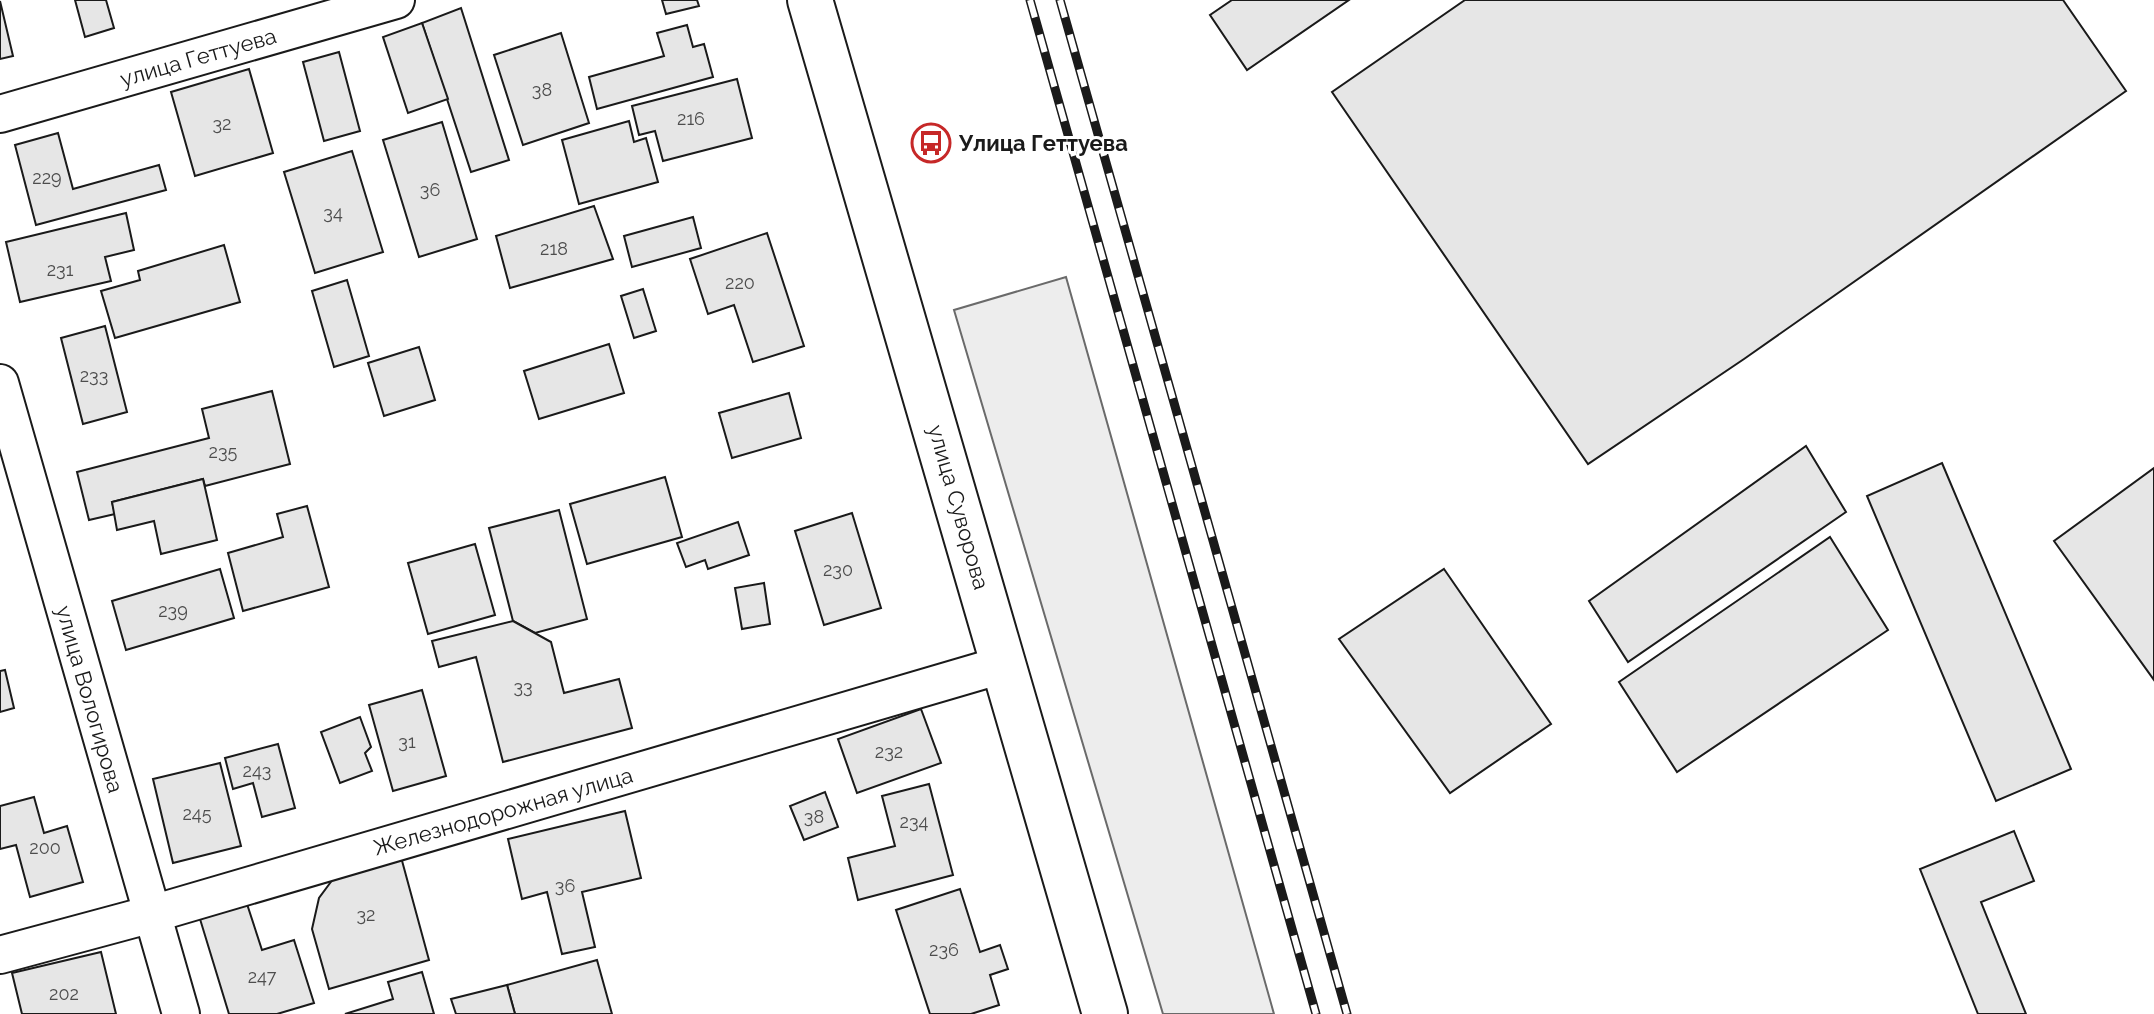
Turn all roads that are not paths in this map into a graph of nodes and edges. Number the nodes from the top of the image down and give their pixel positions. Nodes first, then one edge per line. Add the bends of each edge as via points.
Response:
1 (396, 0) edge
2 (810, 0) edge
3 (0, 114) edge
4 (0, 383) edge
5 (1005, 664) junction
6 (152, 914) junction
7 (0, 955) edge
8 (181, 1014) edge
9 (1105, 1014) edge

1 - 3 street, улица Геттуева
2 - 5 street, улица Суворова
4 - 6 street, улица Вологирова
5 - 6 street, Железнодорожная улица
5 - 9 street, улица Суворова
6 - 7 street, Железнодорожная улица
6 - 8 street, улица Вологирова

